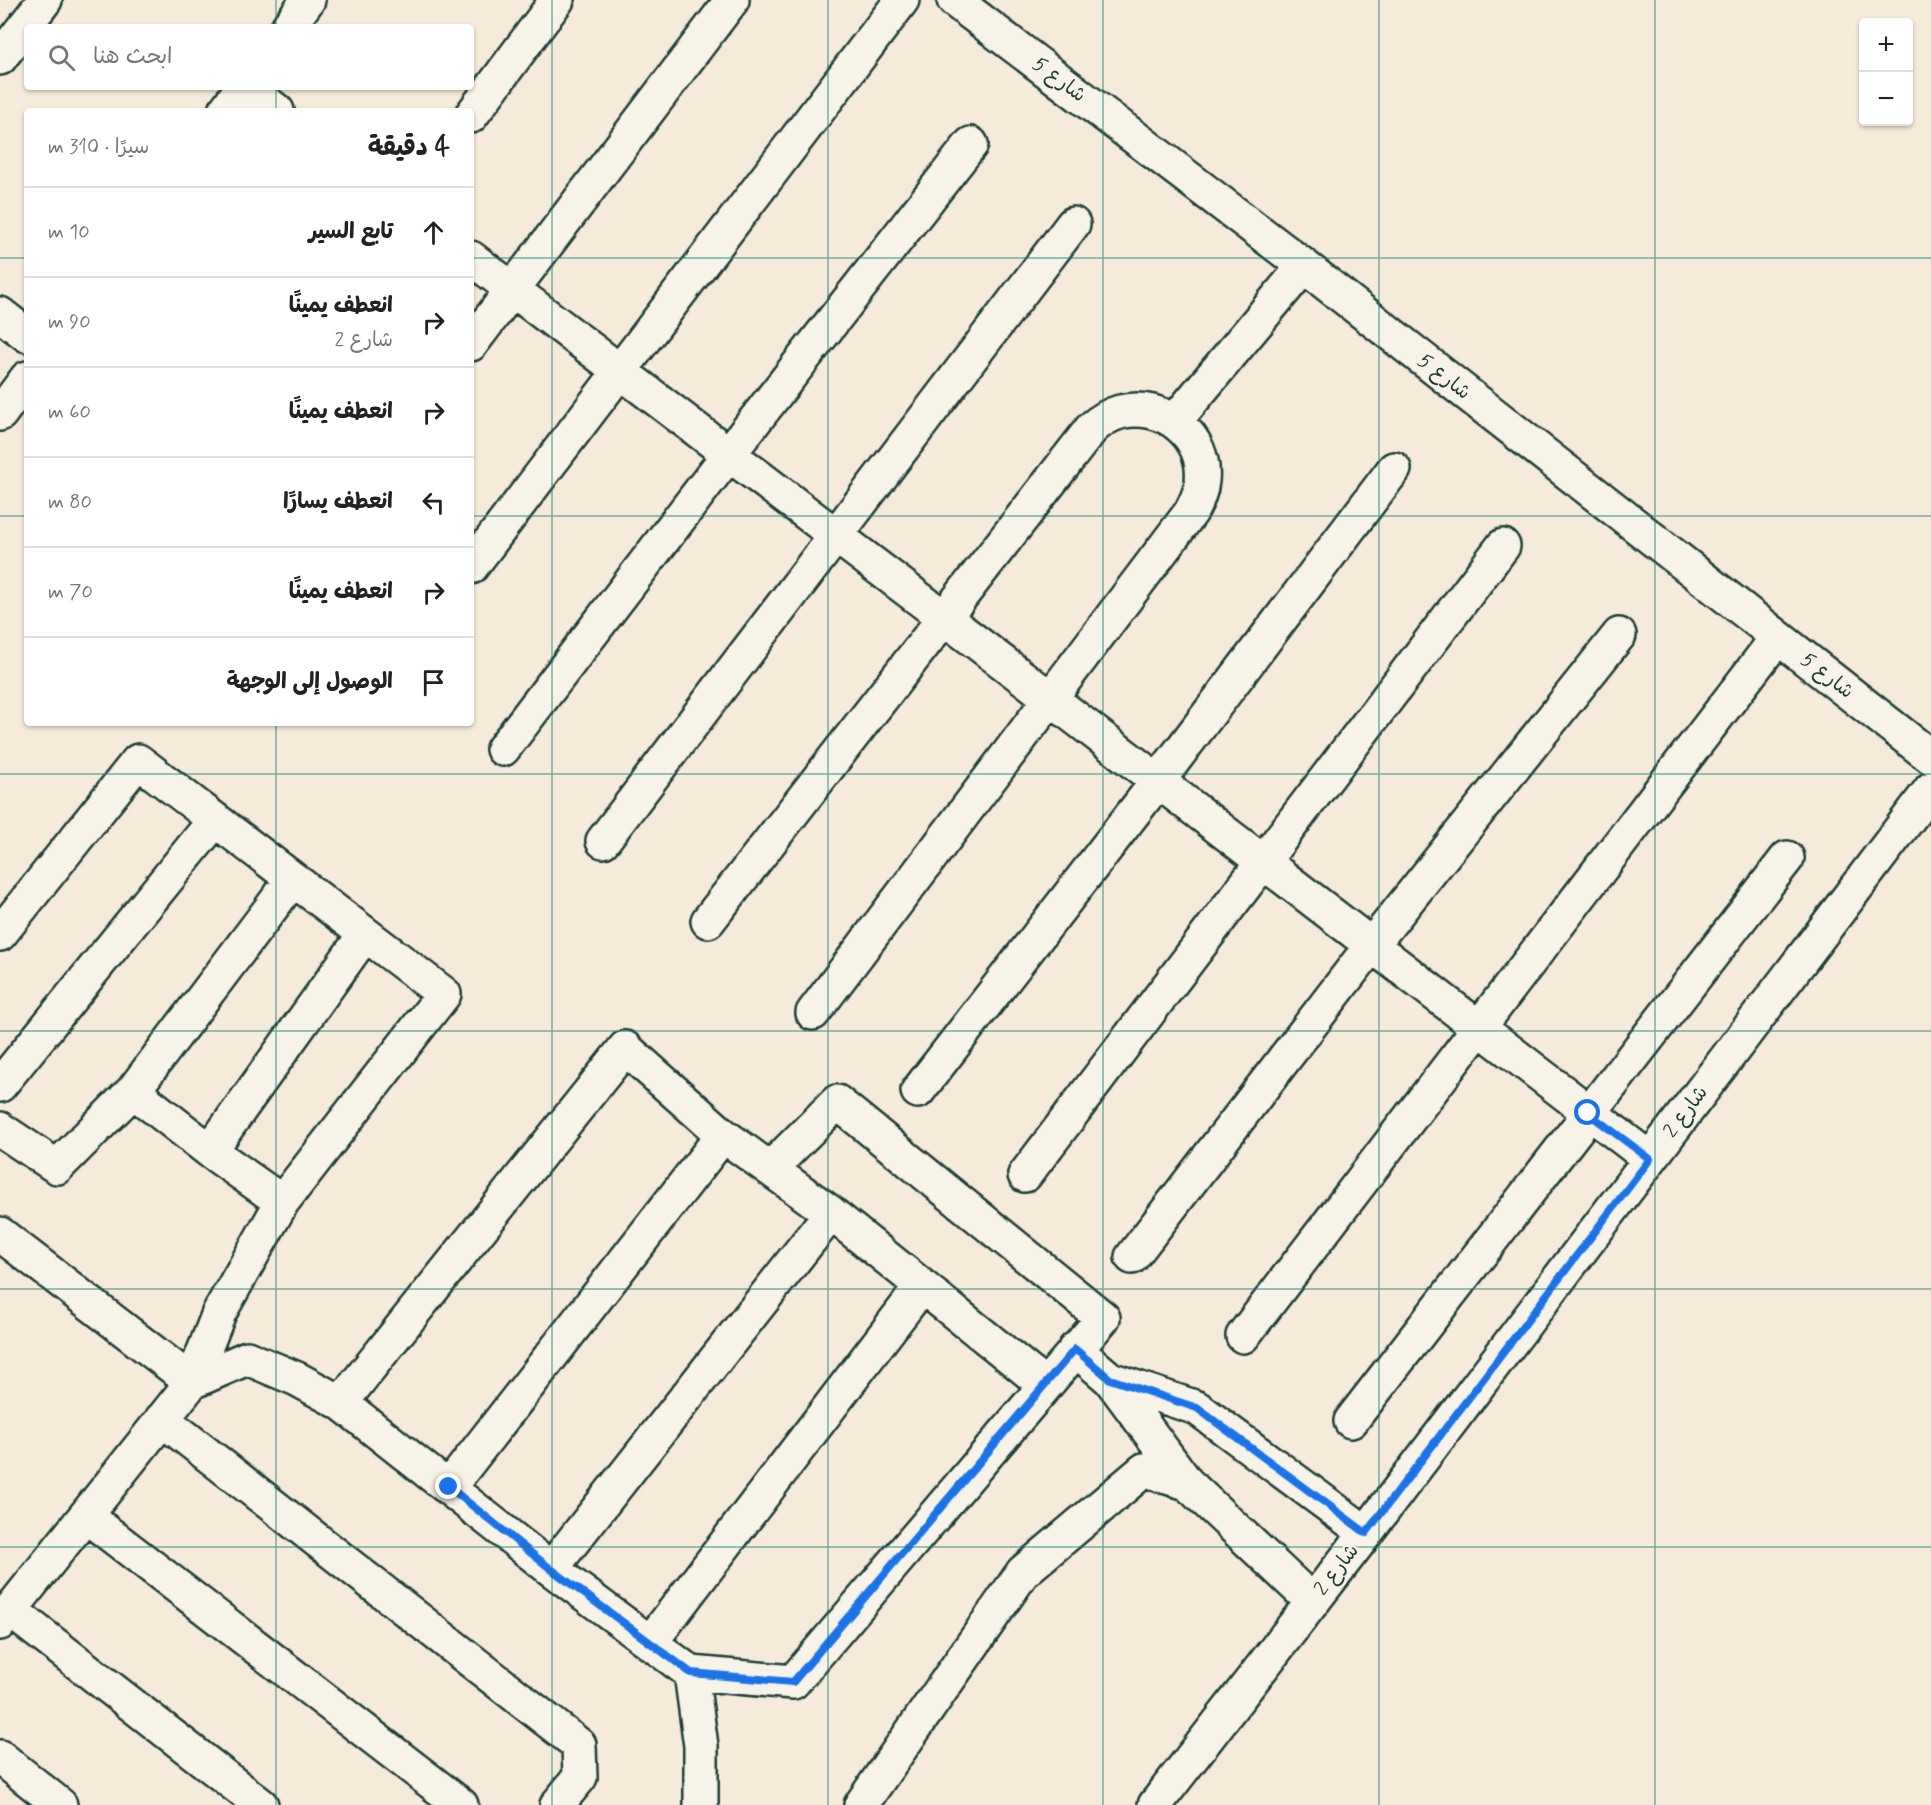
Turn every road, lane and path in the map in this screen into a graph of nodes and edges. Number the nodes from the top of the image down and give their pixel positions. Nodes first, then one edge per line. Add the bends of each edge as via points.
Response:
1 (45, 0) edge
2 (308, 0) edge
3 (557, 0) edge
4 (732, 0) edge
5 (902, 0) edge
6 (954, 0) edge
7 (26, 24) edge
8 (290, 24) edge
9 (24, 27) edge
10 (0, 58) edge
11 (242, 90) edge
12 (248, 90) edge
13 (227, 108) edge
14 (273, 108) edge
15 (474, 112) edge
16 (972, 144) dead end
17 (1073, 224) dead end
18 (474, 260) edge
19 (1304, 266) junction
20 (512, 289) junction
21 (0, 314) edge
22 (24, 333) edge
23 (474, 340) edge
24 (621, 373) junction
25 (1175, 422) junction
26 (728, 455) junction
27 (1394, 469) dead end
28 (835, 536) junction
29 (1503, 546) dead end
30 (474, 563) edge
31 (943, 618) junction
32 (1619, 635) dead end
33 (1777, 638) junction
34 (1051, 699) junction
35 (503, 749) dead end
36 (1931, 757) edge
37 (1158, 781) junction
38 (1931, 789) edge
39 (215, 820) junction
40 (603, 841) dead end
41 (1788, 858) dead end
42 (1262, 862) junction
43 (293, 879) junction
44 (708, 921) dead end
45 (0, 934) edge
46 (365, 934) junction
47 (1371, 946) junction
48 (813, 1013) dead end
49 (1479, 1028) junction
50 (0, 1085) edge
51 (133, 1091) junction
52 (918, 1091) dead end
53 (1588, 1113) junction
54 (0, 1129) edge
55 (723, 1135) junction
56 (210, 1151) junction
57 (1650, 1159) junction
58 (770, 1169) junction
59 (1025, 1175) dead end
60 (282, 1202) junction
61 (831, 1213) junction
62 (0, 1234) edge
63 (1132, 1257) dead end
64 (922, 1286) junction
65 (1243, 1336) dead end
66 (1075, 1349) junction
67 (1110, 1379) junction
68 (192, 1382) junction
69 (1046, 1385) junction
70 (341, 1403) junction
71 (162, 1419) junction
72 (1351, 1421) dead end
73 (1188, 1483) junction
74 (449, 1487) junction
75 (86, 1516) junction
76 (1366, 1533) junction
77 (551, 1569) junction
78 (1313, 1602) junction
79 (5, 1617) edge
80 (650, 1643) junction
81 (691, 1673) junction
82 (0, 1757) edge
83 (60, 1805) edge
84 (261, 1805) edge
85 (461, 1805) edge
86 (557, 1805) edge
87 (702, 1805) edge
88 (861, 1805) edge
89 (1155, 1805) edge

1 - 7 street
2 - 8 street
3 - 15 street
4 - 20 street
5 - 24 street
6 - 19 street, شارع 5
9 - 10 street
11 - 13 street
12 - 14 street
16 - 26 street
17 - 28 street
18 - 20 street
19 - 25 street
19 - 33 street, شارع 5
20 - 23 street
20 - 24 street
21 - 22 street
24 - 26 street
24 - 30 street
25 - 31 street via 1147,410 1132,409 1117,412 1092,428
25 - 34 street via 1187,433 1199,455 1199,496
26 - 28 street
26 - 35 street
27 - 37 street
28 - 31 street
28 - 40 street
29 - 42 street
31 - 34 street
31 - 44 street
32 - 47 street
33 - 36 street, شارع 5
33 - 49 street
34 - 37 street
34 - 48 street
37 - 42 street
37 - 52 street
38 - 57 street, شارع 2
39 - 43 street
39 - 45 street via 138,761
39 - 50 street
41 - 53 street
42 - 47 street
42 - 59 street
43 - 46 street
43 - 51 street
46 - 56 street
46 - 60 street via 444,994
47 - 49 street
47 - 63 street
49 - 53 street
49 - 65 street
51 - 54 street via 57,1167
51 - 56 street
53 - 57 street
53 - 72 street
55 - 58 street
55 - 70 street via 625,1048
55 - 74 street
56 - 60 street
57 - 76 street, شارع 2
58 - 61 street
58 - 66 street via 837,1102 1103,1318
60 - 68 street via 219,1313
61 - 64 street
61 - 77 street
62 - 68 street
64 - 69 street
64 - 80 street
66 - 67 street
66 - 69 street
67 - 73 street
67 - 76 street via 1197,1408
68 - 70 street via 247,1358
68 - 71 street
69 - 81 street via 793,1682
70 - 74 street
71 - 75 street
71 - 86 street via 579,1745 580,1777
73 - 78 street
73 - 88 street via 1144,1470 1023,1572
74 - 77 street
75 - 79 street
75 - 85 street
76 - 78 street, شارع 2
77 - 80 street
78 - 89 street, شارع 2
79 - 84 street
80 - 81 street
81 - 87 street via 701,1746
82 - 83 street

